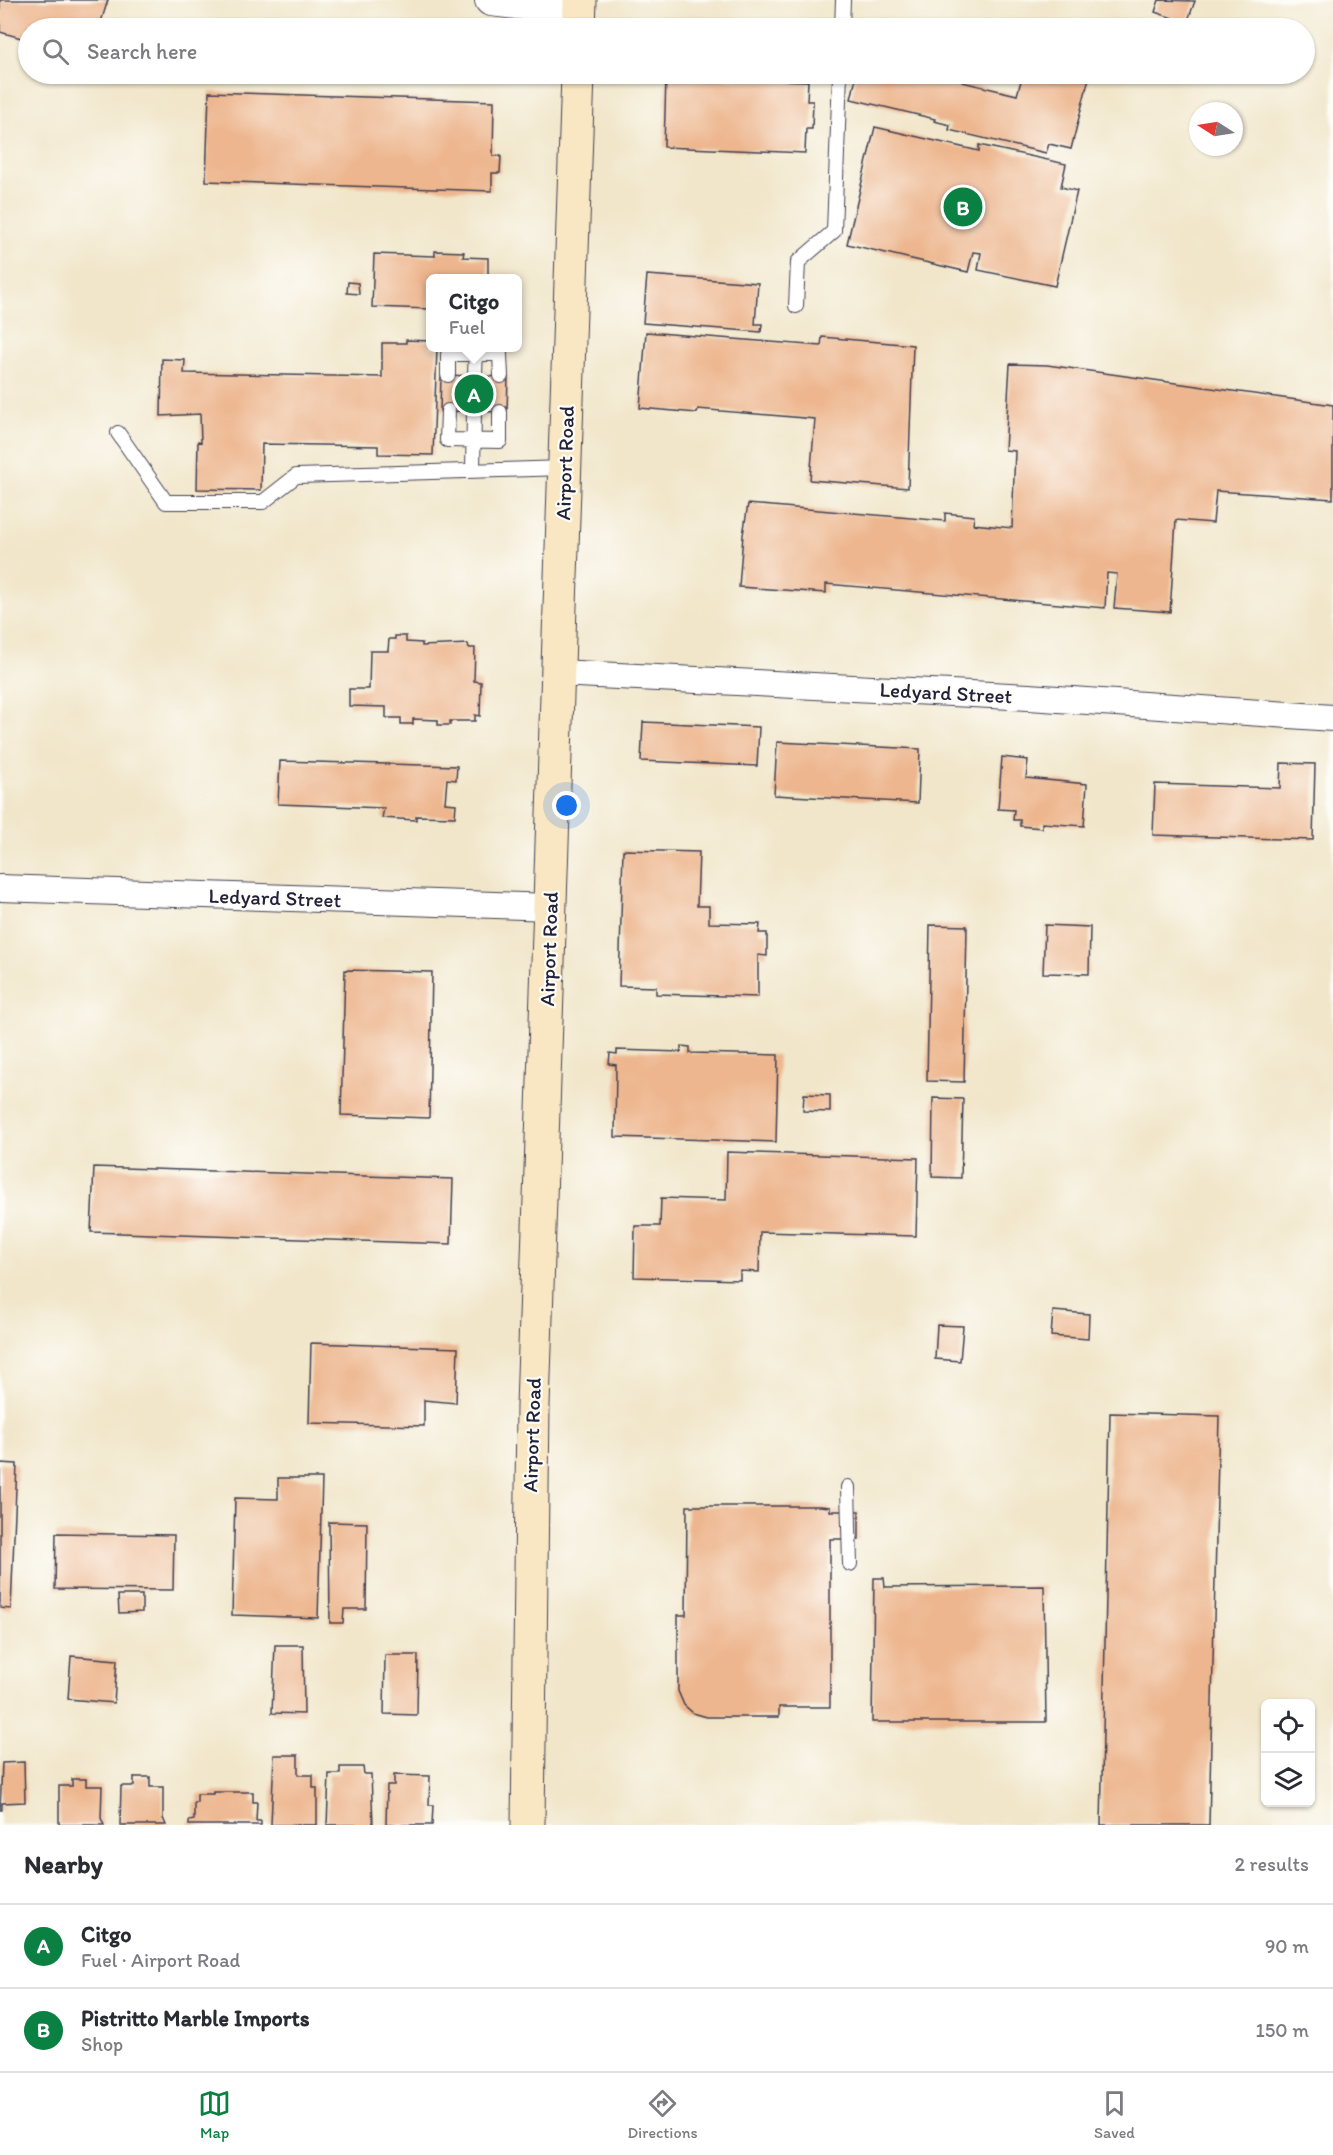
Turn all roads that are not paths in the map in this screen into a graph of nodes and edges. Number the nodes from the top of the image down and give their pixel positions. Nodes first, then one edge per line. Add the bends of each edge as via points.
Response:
1 (490, 0) edge
2 (843, 0) edge
3 (580, 11) edge
4 (842, 18) edge
5 (578, 84) edge
6 (840, 84) edge
7 (796, 306) dead end
8 (467, 352) edge
9 (476, 352) edge
10 (484, 352) edge
11 (448, 375) dead end
12 (475, 376) dead end
13 (501, 376) dead end
14 (447, 411) dead end
15 (474, 412) dead end
16 (500, 412) dead end
17 (118, 433) dead end
18 (474, 440) junction
19 (565, 468) junction
20 (473, 470) junction
21 (558, 674) junction
22 (1333, 718) edge
23 (0, 888) edge
24 (550, 907) junction
25 (848, 1487) dead end
26 (850, 1564) dead end
27 (528, 1825) edge

1 - 3 street
2 - 4 lane
5 - 19 main road, Airport Road
6 - 7 lane via 834,231 798,262
8 - 11 lane via 448,354
9 - 12 lane
10 - 13 lane via 500,354
14 - 18 lane via 447,440
15 - 18 lane
16 - 18 lane via 500,441
17 - 20 lane via 166,502 263,502 296,476
18 - 20 lane
19 - 20 lane
19 - 21 main road, Airport Road
21 - 22 street, Ledyard Street via 1029,697
21 - 24 main road, Airport Road
23 - 24 street, Ledyard Street
24 - 27 main road, Airport Road via 530,1504
25 - 26 lane

